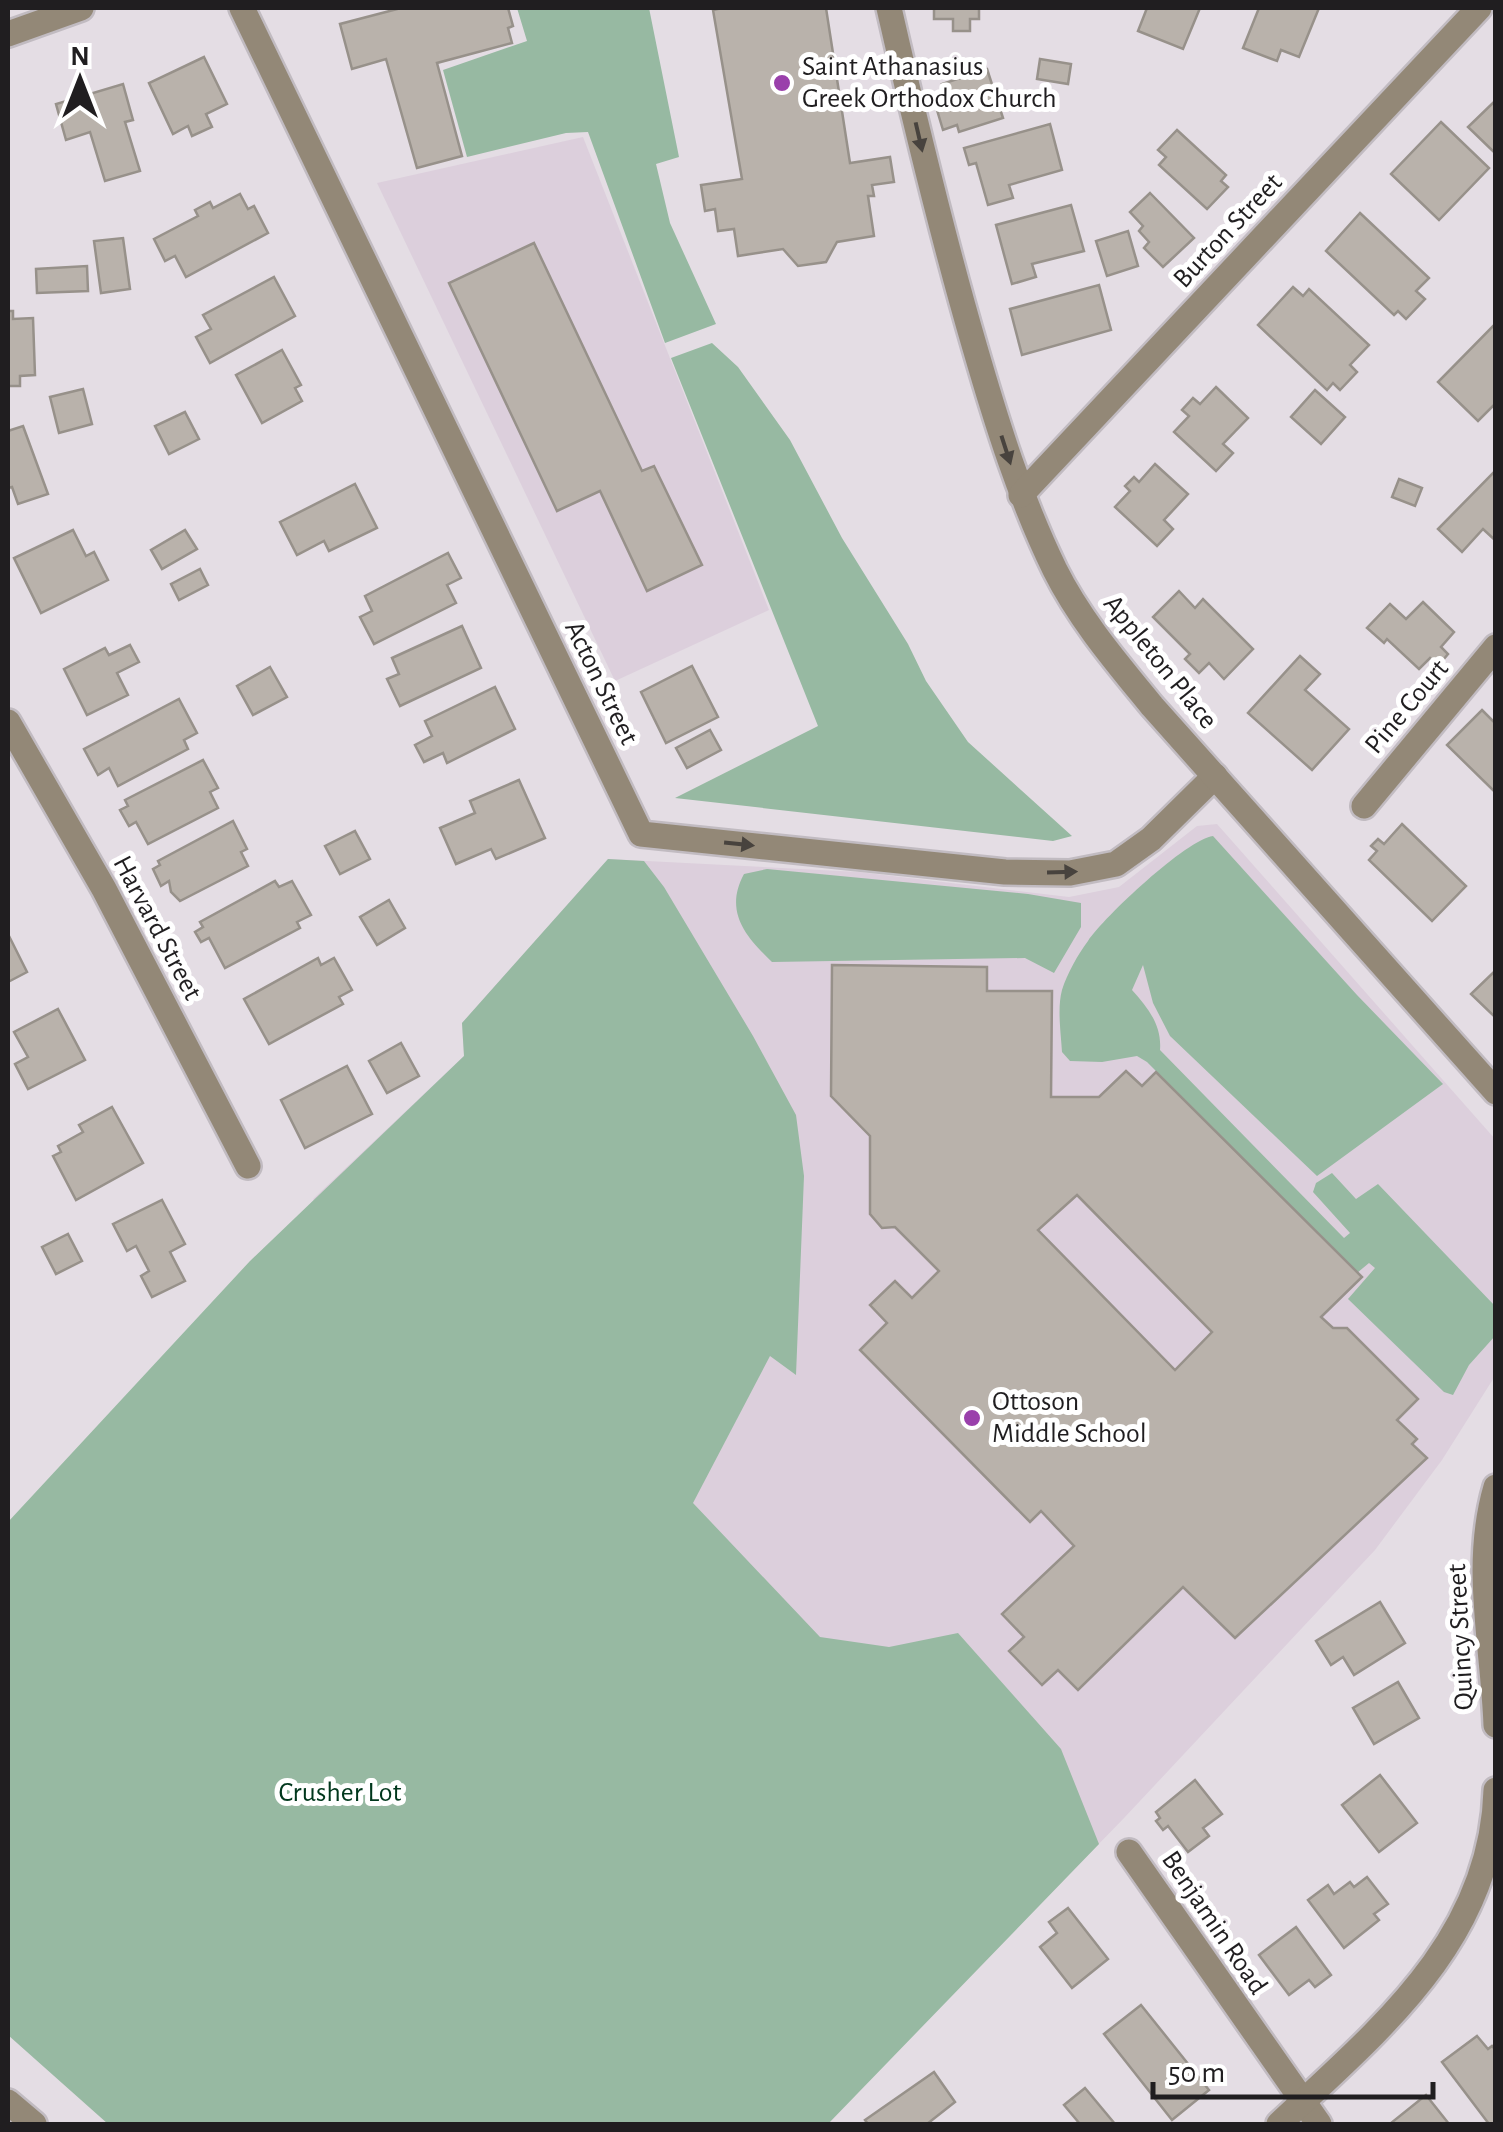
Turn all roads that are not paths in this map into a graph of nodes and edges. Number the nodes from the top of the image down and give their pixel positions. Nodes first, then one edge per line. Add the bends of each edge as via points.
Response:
1 (81, 8) edge
2 (242, 8) edge
3 (889, 8) edge
4 (1479, 8) edge
5 (8, 34) edge
6 (1021, 496) junction
7 (1496, 648) edge
8 (8, 722) edge
9 (1215, 776) junction
10 (1364, 806) dead end
11 (1496, 1092) edge
12 (248, 1166) dead end
13 (1496, 1487) edge
14 (1495, 1683) edge
15 (1496, 1724) edge
16 (1496, 1790) edge
17 (1129, 1852) dead end
18 (8, 2102) edge
19 (1302, 2102) junction
20 (34, 2124) edge
21 (1279, 2124) edge
22 (1320, 2124) edge

1 - 5 street
2 -> 9 street, Acton Street via 642,834 1070,873 1116,864
3 -> 6 street, Appleton Place via 940,228
4 - 6 street, Burton Street
6 - 9 street, Appleton Place via 1056,573 1100,641
7 - 10 street, Pine Court
8 - 12 street, Harvard Street via 104,889
9 - 11 street, Appleton Place
13 - 14 street, Quincy Street via 1484,1557
14 - 15 street, Quincy Street
16 - 19 street via 1484,1870 1458,1930 1418,1987
17 - 19 street, Benjamin Road
18 - 20 street
19 - 21 street
19 - 22 street, Benjamin Road

